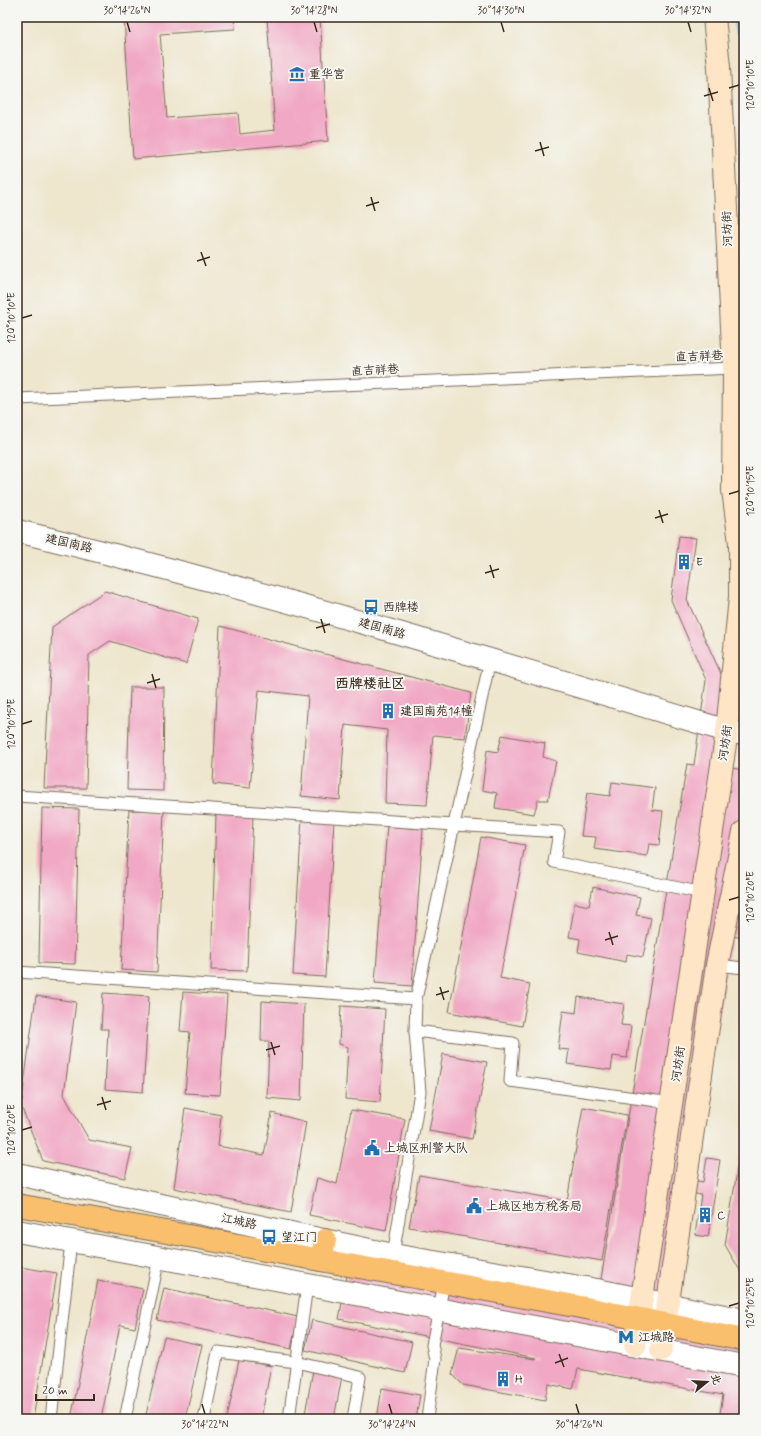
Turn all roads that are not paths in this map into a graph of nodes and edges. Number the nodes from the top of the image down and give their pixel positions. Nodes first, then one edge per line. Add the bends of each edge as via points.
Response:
1 (714, 17) edge
2 (734, 368) junction
3 (17, 399) edge
4 (17, 531) edge
5 (490, 660) junction
6 (736, 732) edge
7 (17, 796) edge
8 (454, 826) junction
9 (744, 832) edge
10 (703, 892) junction
11 (717, 965) junction
12 (744, 968) edge
13 (17, 972) edge
14 (416, 999) junction
15 (415, 1031) junction
16 (672, 1103) junction
17 (17, 1174) edge
18 (17, 1205) edge
19 (17, 1231) edge
20 (71, 1242) junction
21 (323, 1250) junction
22 (393, 1255) junction
23 (159, 1258) junction
24 (444, 1283) junction
25 (307, 1285) junction
26 (439, 1309) junction
27 (641, 1309) junction
28 (666, 1314) junction
29 (744, 1320) edge
30 (744, 1340) edge
31 (635, 1345) junction
32 (661, 1350) junction
33 (296, 1362) junction
34 (744, 1366) edge
35 (51, 1419) edge
36 (125, 1419) edge
37 (204, 1419) edge
38 (289, 1419) edge
39 (354, 1419) edge
40 (428, 1419) edge

1 - 2 street, 河坊街
2 - 3 lane, 直吉祥巷
2 - 6 street, 河坊街 via 733,490 740,543
4 - 5 street, 建国南路 via 117,554
5 - 6 street, 建国南路
5 - 8 lane
6 - 10 street, 河坊街
7 - 8 lane
8 - 10 lane via 559,832 554,862
8 - 14 lane
9 - 11 street, 河坊街
10 - 16 street, 河坊街
11 - 12 lane
11 - 28 street, 河坊街
13 - 14 lane
14 - 15 lane
15 - 16 lane via 513,1043 510,1081
15 - 22 lane via 420,1092
16 - 27 street, 河坊街
17 - 21 street, 江城路
18 - 21 main road, 江城路
19 - 20 street
20 - 23 street
20 - 35 lane
21 - 22 street, 江城路
21 - 24 main road, 江城路
22 - 27 street, 江城路
23 - 25 street
23 - 36 lane
24 - 26 lane
24 - 27 main road, 江城路
25 - 26 street
25 - 33 lane
26 - 31 street
26 - 40 lane via 432,1345 435,1359
27 - 28 main road, 江城路
27 - 31 street, 河坊街
28 - 29 street, 江城路
28 - 30 main road, 江城路
28 - 32 street, 河坊街
31 - 32 street
32 - 34 street
33 - 37 lane via 218,1352
33 - 38 lane
33 - 39 lane via 360,1377

